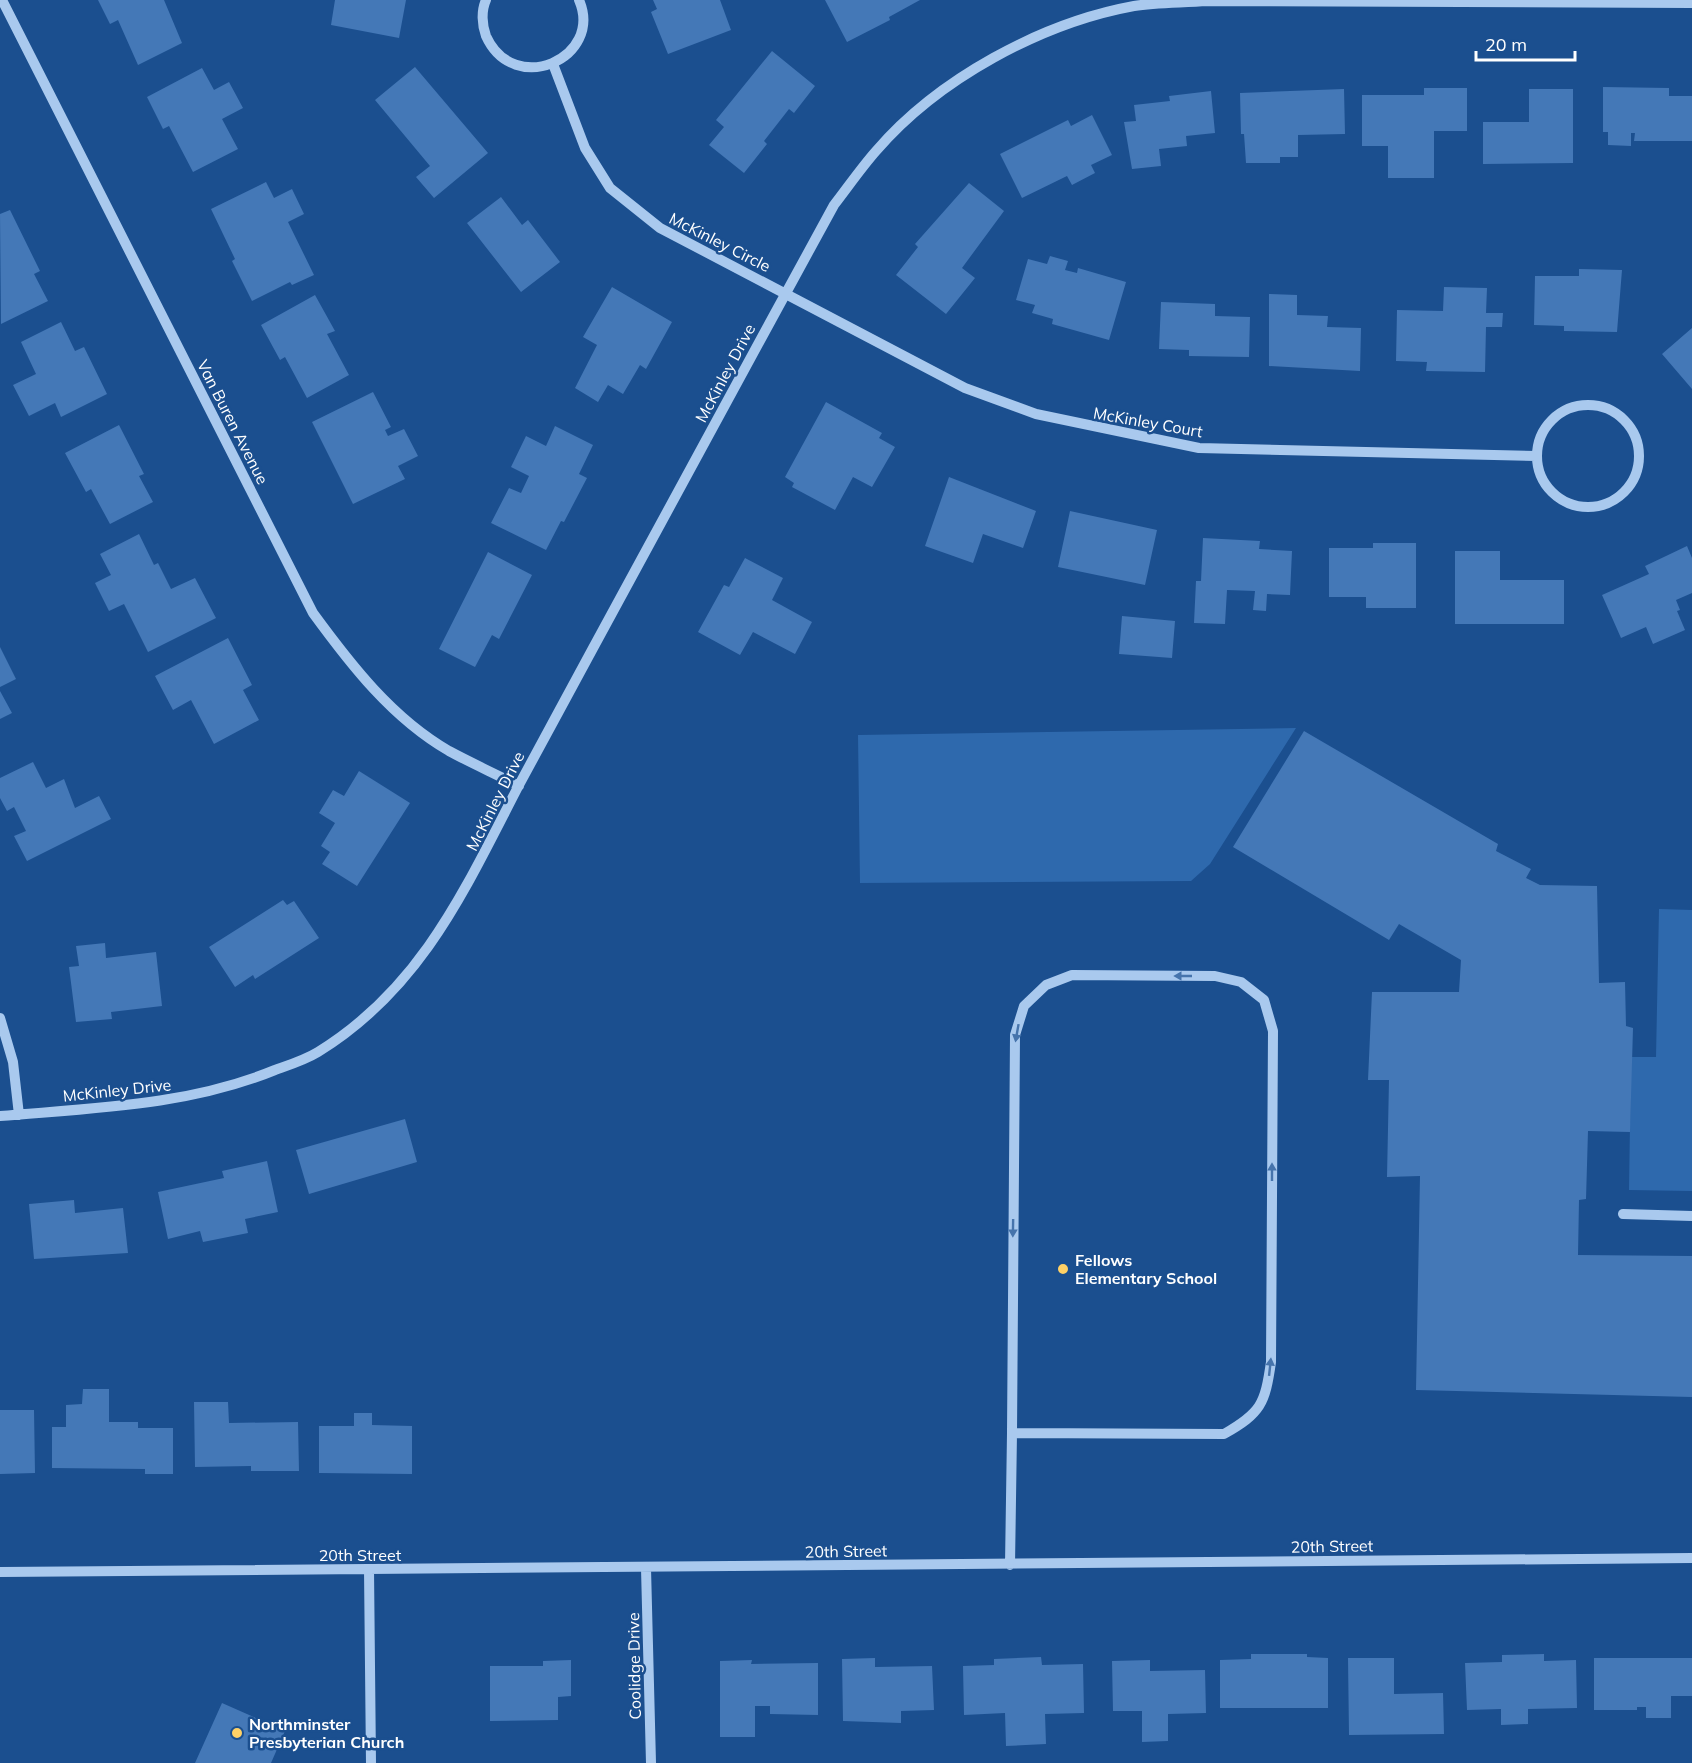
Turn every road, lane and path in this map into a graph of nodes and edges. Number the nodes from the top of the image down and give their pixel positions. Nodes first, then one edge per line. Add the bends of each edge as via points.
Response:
1 (2, 0) edge
2 (486, 0) edge
3 (579, 0) edge
4 (1692, 3) edge
5 (553, 64) junction
6 (786, 292) junction
7 (1536, 456) junction
8 (519, 786) junction
9 (0, 1018) edge
10 (19, 1114) junction
11 (0, 1116) edge
12 (1623, 1214) dead end
13 (1692, 1216) edge
14 (1011, 1433) junction
15 (1692, 1558) edge
16 (1010, 1564) junction
17 (646, 1568) junction
18 (369, 1569) junction
19 (0, 1572) edge
20 (371, 1763) edge
21 (651, 1763) edge

1 - 8 street, Van Buren Avenue via 313,613 391,708 447,750
2 - 5 street via 483,27 492,48 509,63 531,69
3 - 5 street via 583,9 582,31 572,51
4 - 6 street, McKinley Drive via 1207,1 1134,6 1050,30 982,64 930,100 877,150 834,205
5 - 6 street, McKinley Circle via 585,148 610,188 660,228
6 - 7 street, McKinley Court via 965,388 1036,414 1105,430 1199,448
6 - 8 street, McKinley Drive
7 - 7 street via 1541,478 1555,496 1576,506 1599,507 1620,496 1635,478 1640,456 1635,434 1621,416 1600,405 1577,405 1556,415 1541,433
8 - 10 street, McKinley Drive via 464,894 433,942 402,982 364,1019 315,1054 254,1079 192,1097
9 - 10 street via 13,1062
10 - 11 street, McKinley Drive
12 - 13 street
14 -> 14 street via 1224,1434 1249,1420 1266,1396 1271,1362 1273,1031 1264,1000 1241,982 1215,976 1072,975 1046,985 1023,1006 1015,1035
14 - 16 street
15 - 16 street, 20th Street
16 - 17 street, 20th Street
17 - 18 street, 20th Street
17 - 21 street, Coolidge Drive
18 - 19 street, 20th Street
18 - 20 street

